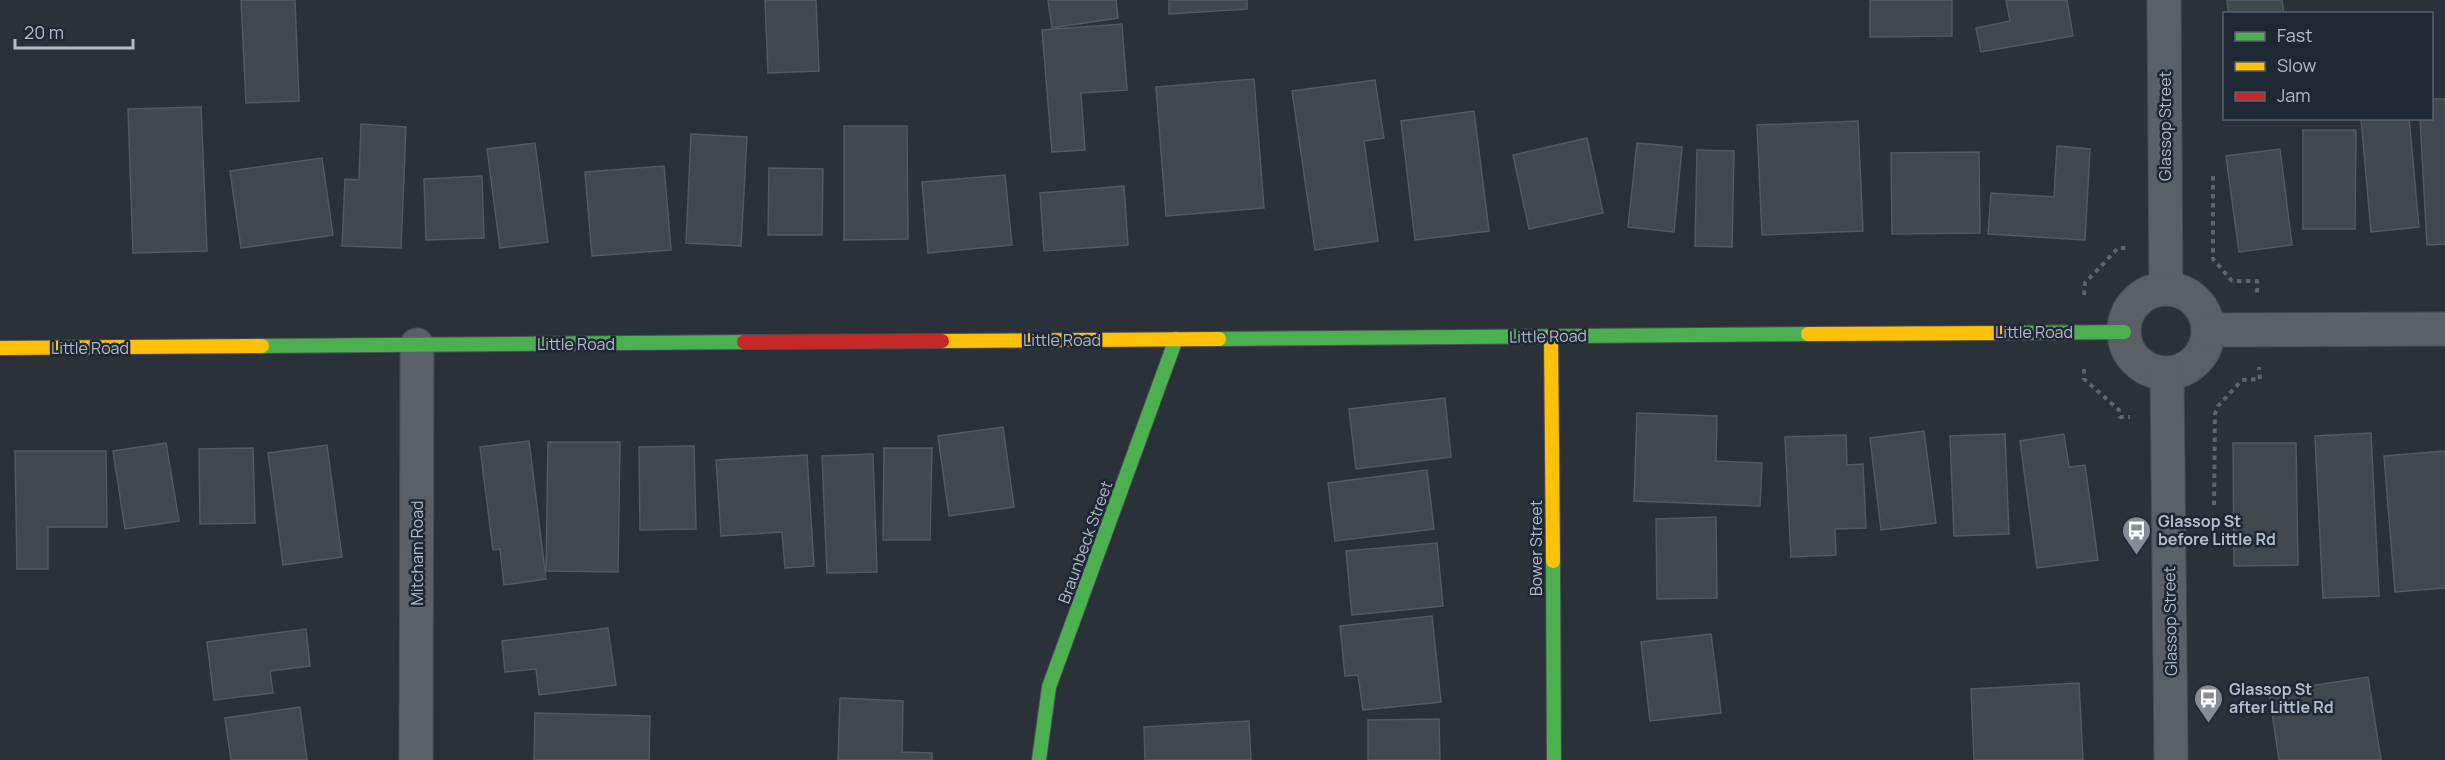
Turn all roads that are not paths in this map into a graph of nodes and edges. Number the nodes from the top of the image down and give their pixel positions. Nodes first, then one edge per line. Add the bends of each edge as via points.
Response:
1 (2164, 0) edge
2 (2166, 289) junction
3 (2445, 329) edge
4 (2208, 330) junction
5 (2124, 332) junction
6 (1551, 336) junction
7 (1176, 339) junction
8 (417, 345) junction
9 (0, 348) edge
10 (2167, 374) junction
11 (416, 760) edge
12 (1039, 760) edge
13 (1554, 760) edge
14 (2171, 760) edge

1 - 2 street, Glassop Street
2 - 4 street via 2191,297 2206,317
2 - 5 street via 2141,297 2131,306
3 - 4 street
4 - 10 street via 2201,356 2192,365
5 - 6 street, Little Road
5 - 10 street via 2126,345 2142,366
6 - 7 street, Little Road
6 - 13 street, Bower Street
7 - 8 street, Little Road
7 - 12 street, Braunbeck Street via 1049,687
8 - 9 street, Little Road
8 - 11 street, Mitcham Road
10 - 14 street, Glassop Street

